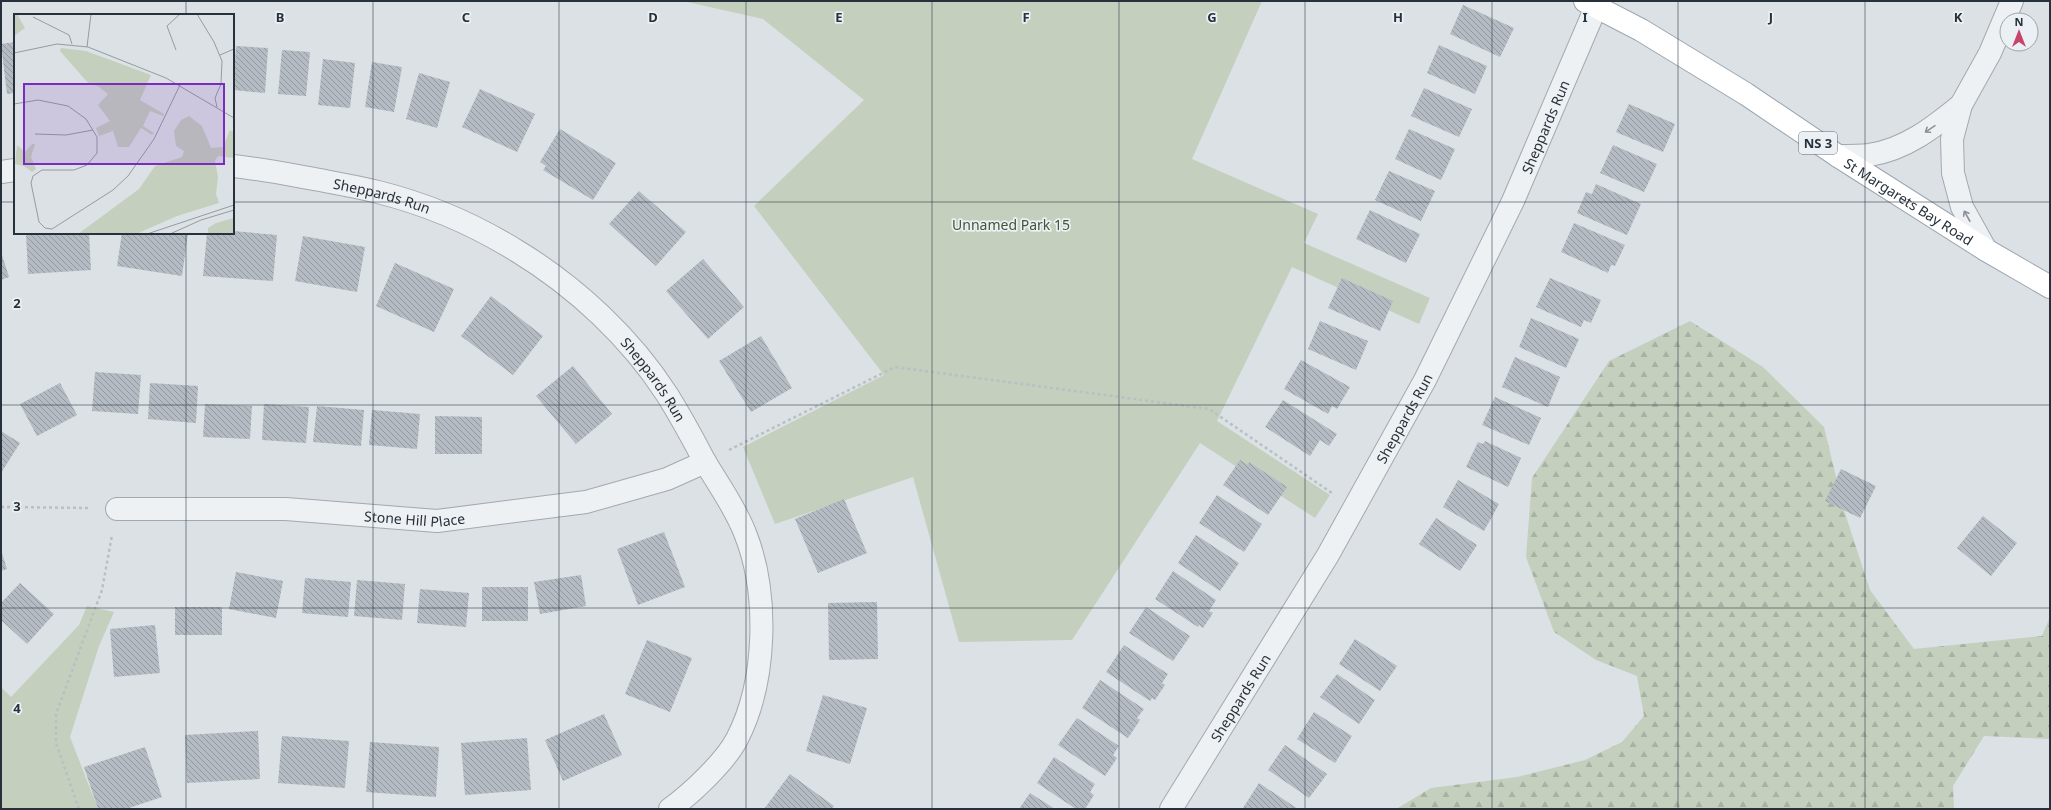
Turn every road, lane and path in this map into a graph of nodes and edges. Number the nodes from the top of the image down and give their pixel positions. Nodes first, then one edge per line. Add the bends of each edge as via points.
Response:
1 (2012, 1) edge
2 (1591, 4) edge
3 (1961, 105) junction
4 (1838, 156) junction
5 (234, 166) edge
6 (14, 170) edge
7 (1, 172) edge
8 (1986, 250) junction
9 (2050, 286) edge
10 (705, 462) junction
11 (1, 507) edge
12 (1354, 508) junction
13 (117, 509) junction
14 (79, 809) edge
15 (670, 809) edge
16 (1171, 809) edge

1 - 3 street via 1990,53
2 - 4 main road, St Margarets Bay Road / NS 3 via 1641,30 1746,94
2 - 12 street, Sheppards Run via 1513,201 1425,380
3 -> 4 street via 1931,129 1912,140 1870,155
8 -> 3 street via 1962,207 1953,173 1952,139
4 - 8 main road, St Margarets Bay Road / NS 3
5 - 10 street, Sheppards Run via 283,173 401,198 450,216 519,252 581,298 636,353 667,394
6 - 7 street
8 - 9 main road, St Margarets Bay Road / NS 3
10 - 12 path via 895,367 1209,409
10 - 13 street, Stone Hill Place via 667,479 586,502 437,521 286,509
10 - 15 street, Sheppards Run via 728,497 743,528 757,575 762,617 760,659 752,700 737,739 717,765
11 - 13 path
12 - 16 street, Sheppards Run via 1328,555
13 - 14 path via 102,590 56,714 56,743

